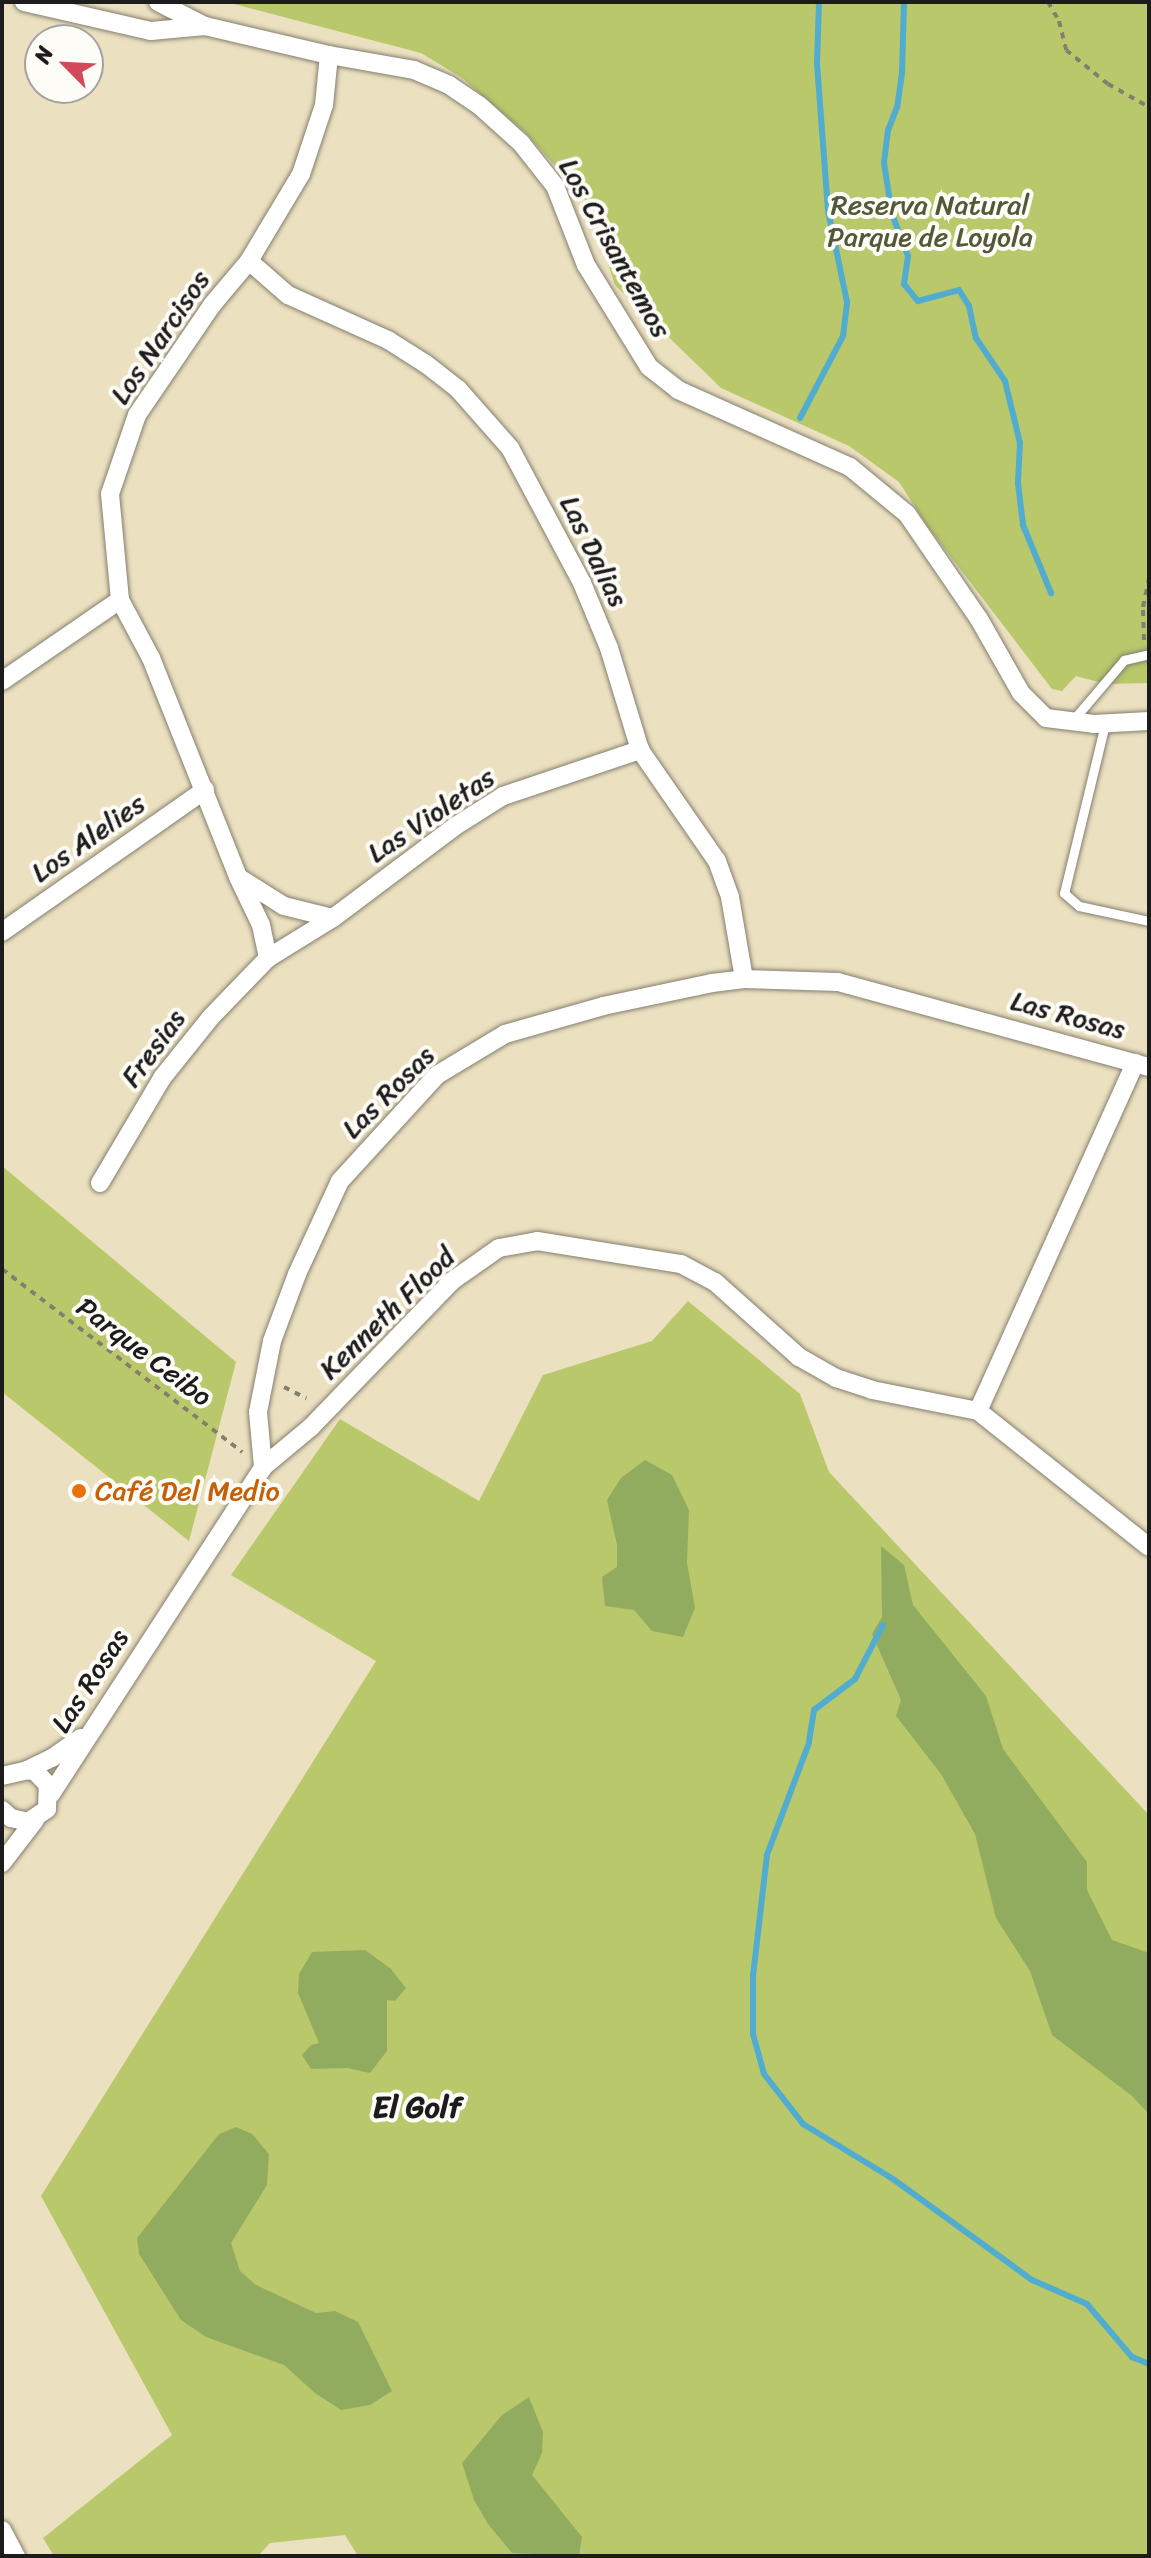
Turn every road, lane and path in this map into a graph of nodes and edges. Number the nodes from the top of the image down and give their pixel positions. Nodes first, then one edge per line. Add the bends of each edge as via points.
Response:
1 (24, 2) edge
2 (158, 2) edge
3 (1048, 2) edge
4 (205, 26) junction
5 (329, 55) junction
6 (1149, 107) edge
7 (249, 261) junction
8 (1149, 579) edge
9 (120, 600) junction
10 (1147, 655) edge
11 (2, 681) edge
12 (1149, 721) edge
13 (1073, 722) junction
14 (1105, 724) junction
15 (640, 750) junction
16 (205, 790) junction
17 (238, 877) junction
18 (333, 918) junction
19 (1149, 921) edge
20 (2, 932) edge
21 (268, 958) junction
22 (744, 979) junction
23 (1142, 1065) edge
24 (100, 1183) dead end
25 (2, 1269) edge
26 (284, 1387) dead end
27 (306, 1398) dead end
28 (978, 1411) junction
29 (263, 1467) junction
30 (1149, 1547) edge
31 (90, 1731) junction
32 (11, 1776) edge
33 (51, 1794) junction
34 (3, 1810) edge
35 (35, 1820) junction
36 (5, 1858) edge
37 (2, 2530) edge
38 (16, 2556) edge

1 - 4 street, Los Crisantemos via 151,31
2 - 4 street, Los Crisantemos
3 - 6 path via 1066,50 1108,84
4 - 5 street, Los Crisantemos
5 - 7 street, Los Narcisos via 324,105 301,174
5 - 13 street, Los Crisantemos via 414,70 480,106 521,143 555,186 586,265 649,367 678,390 850,467 907,514 979,619 1021,693 1046,718
7 - 9 street, Los Narcisos via 212,305 137,415 110,494
7 - 15 street, Las Dalias via 288,295 388,340 426,364 494,427 582,583 609,648
8 - 10 path via 1143,607
9 - 11 street
9 - 16 street, Los Narcisos via 151,658
10 - 13 lane via 1124,660
12 - 14 street, Los Crisantemos
13 - 14 street, Los Crisantemos
14 - 19 lane via 1064,893 1079,906
15 - 18 street, Las Violetas via 503,796
15 - 22 street, Las Dalias via 717,861 730,897
16 - 17 street, Los Narcisos
16 - 20 street, Los Alelies
17 - 18 street via 284,906
17 - 21 street, Los Narcisos via 261,925
18 - 21 street, Las Violetas
21 - 24 street, Fresias via 162,1078
22 - 23 street, Las Rosas via 838,982
22 - 29 street, Las Rosas via 603,1006 505,1034 437,1075 340,1181 297,1274 272,1341 258,1412
23 - 28 street
25 - 29 path, Parque Ceibo
26 - 27 path
28 - 29 street, Kenneth Flood via 836,1378 799,1357 715,1282 681,1264 537,1241 499,1248 452,1281 311,1427
28 - 30 street, Kenneth Flood
29 - 31 street, Las Rosas
31 - 32 street via 52,1758
31 - 33 street, Las Rosas
32 - 33 street via 43,1778
33 - 35 street, Las Rosas via 47,1809
34 - 35 street via 19,1821
34 - 36 street
35 - 36 street
37 - 38 street

